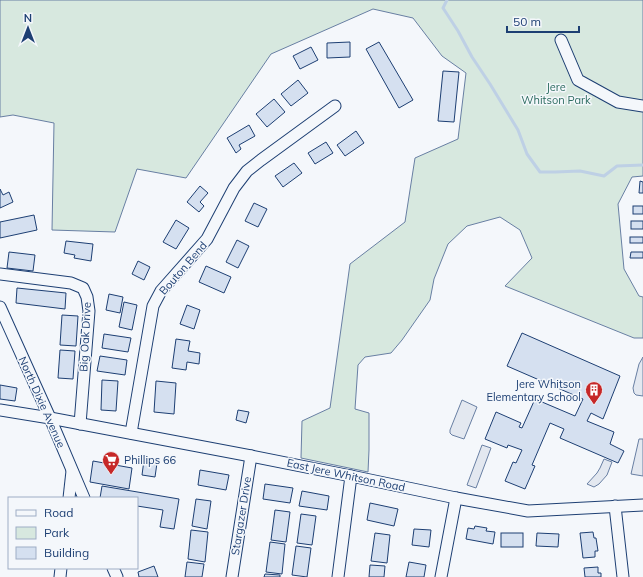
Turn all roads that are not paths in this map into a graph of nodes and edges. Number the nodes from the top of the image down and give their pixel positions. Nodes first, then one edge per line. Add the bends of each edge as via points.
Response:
1 (561, 40) dead end
2 (335, 106) dead end
3 (643, 106) edge
4 (0, 274) edge
5 (0, 306) edge
6 (0, 410) edge
7 (50, 418) junction
8 (80, 424) junction
9 (131, 433) junction
10 (251, 456) junction
11 (72, 470) junction
12 (351, 476) junction
13 (69, 497) edge
14 (84, 497) edge
15 (456, 498) junction
16 (643, 504) edge
17 (615, 506) junction
18 (232, 577) edge
19 (338, 577) edge
20 (441, 577) edge
21 (623, 577) edge

1 - 3 street via 578,80 618,102
2 - 9 street, Bouton Bend via 247,171 234,188 207,239 161,291 153,306
4 - 8 street, Big Oak Drive via 71,283 83,288 88,297
5 - 7 street, North Dixie Avenue
6 - 7 street, East Jere Whitson Road
7 - 8 street, East Jere Whitson Road
7 - 11 street, North Dixie Avenue
8 - 9 street, East Jere Whitson Road
9 - 10 street, East Jere Whitson Road
10 - 12 street, East Jere Whitson Road
10 - 18 street, Stargazer Drive
11 - 13 street
11 - 14 street, North Dixie Avenue
12 - 15 street, East Jere Whitson Road
12 - 19 street
15 - 17 street, East Jere Whitson Road via 528,511
15 - 20 street
16 - 17 street, East Jere Whitson Road
17 - 21 street

